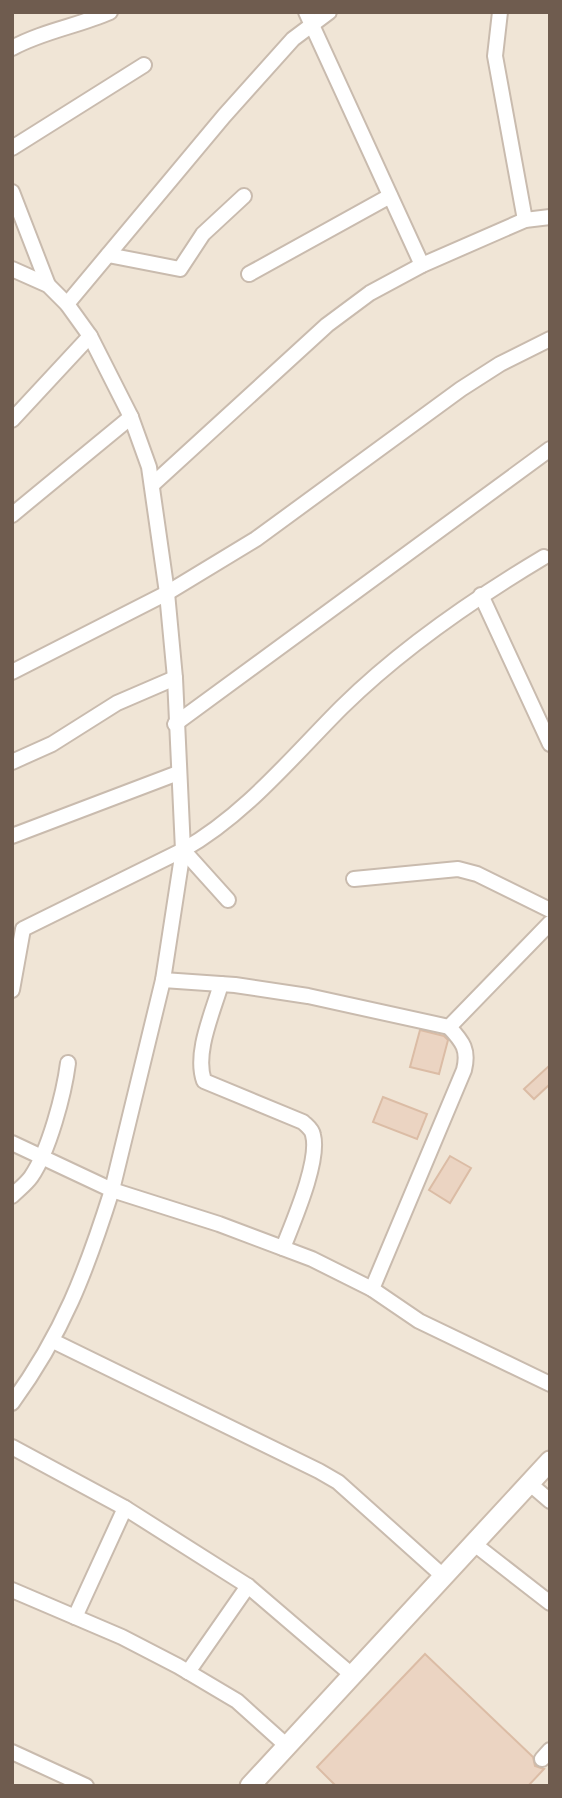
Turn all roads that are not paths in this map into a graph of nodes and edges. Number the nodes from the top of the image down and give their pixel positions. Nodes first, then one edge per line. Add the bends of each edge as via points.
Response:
1 (110, 12) edge
2 (329, 12) edge
3 (500, 12) edge
4 (308, 18) edge
5 (12, 48) edge
6 (144, 65) dead end
7 (12, 148) edge
8 (12, 192) edge
9 (244, 196) dead end
10 (390, 196) junction
11 (550, 217) edge
12 (525, 219) junction
13 (108, 255) junction
14 (422, 265) junction
15 (12, 269) edge
16 (249, 274) dead end
17 (48, 285) junction
18 (67, 304) junction
19 (90, 336) junction
20 (550, 339) edge
21 (131, 417) junction
22 (12, 420) edge
23 (550, 449) edge
24 (152, 485) junction
25 (12, 514) edge
26 (548, 560) edge
27 (167, 593) junction
28 (481, 595) junction
29 (12, 673) edge
30 (175, 678) junction
31 (175, 724) junction
32 (550, 744) edge
33 (12, 762) edge
34 (178, 773) junction
35 (12, 836) edge
36 (183, 850) junction
37 (354, 879) dead end
38 (228, 900) dead end
39 (550, 910) edge
40 (550, 923) edge
41 (18, 932) edge
42 (163, 980) junction
43 (220, 984) junction
44 (12, 990) edge
45 (449, 1027) junction
46 (68, 1063) dead end
47 (12, 1143) edge
48 (41, 1155) junction
49 (111, 1191) junction
50 (12, 1196) edge
51 (283, 1248) junction
52 (372, 1289) junction
53 (53, 1341) junction
54 (550, 1384) edge
55 (12, 1404) edge
56 (12, 1447) edge
57 (550, 1461) edge
58 (528, 1483) junction
59 (550, 1502) edge
60 (125, 1507) junction
61 (474, 1543) junction
62 (443, 1576) junction
63 (248, 1586) junction
64 (12, 1590) edge
65 (550, 1603) edge
66 (75, 1617) junction
67 (188, 1672) junction
68 (352, 1675) junction
69 (287, 1745) junction
70 (12, 1752) edge
71 (86, 1786) edge
72 (250, 1786) edge

1 - 5 street
2 - 4 street
3 - 12 street via 495,56
4 - 10 street
4 - 13 street
6 - 7 street
8 - 17 street
9 - 13 street via 203,234 180,269
10 - 14 street
10 - 16 street
11 - 12 street
12 - 14 street
13 - 18 street
14 - 24 street via 370,293 327,325
15 - 17 street
17 - 18 street
18 - 19 street
19 - 21 street
19 - 22 street
20 - 27 street via 500,363 267,531
21 - 24 street
21 - 25 street
23 - 31 street
24 - 27 street
26 - 28 street
27 - 29 street
27 - 30 street
28 - 32 street
28 - 36 street via 404,652 223,822
30 - 31 street
30 - 33 street via 117,703 52,744
31 - 34 street
34 - 35 street
34 - 36 street
36 - 38 street
36 - 41 street
36 - 42 street
37 - 39 street via 458,869
40 - 45 street
41 - 44 street
42 - 43 street
42 - 49 street
43 - 45 street via 308,996
43 - 51 street via 202,1055 204,1081 303,1122 314,1138 308,1181
45 - 52 street via 464,1043 464,1070
46 - 48 street
47 - 48 street
48 - 49 street
48 - 50 street via 31,1176
49 - 51 street
49 - 53 street via 75,1295
51 - 52 street
52 - 54 street via 419,1321
53 - 55 street
53 - 62 street via 338,1482
56 - 60 street
57 - 58 street
58 - 59 street
58 - 61 street
60 - 63 street
60 - 66 street
61 - 62 street
61 - 65 street
62 - 68 street
63 - 67 street
63 - 68 street
64 - 66 street
66 - 67 street
67 - 69 street via 237,1701
68 - 69 street
69 - 72 street
70 - 71 street

